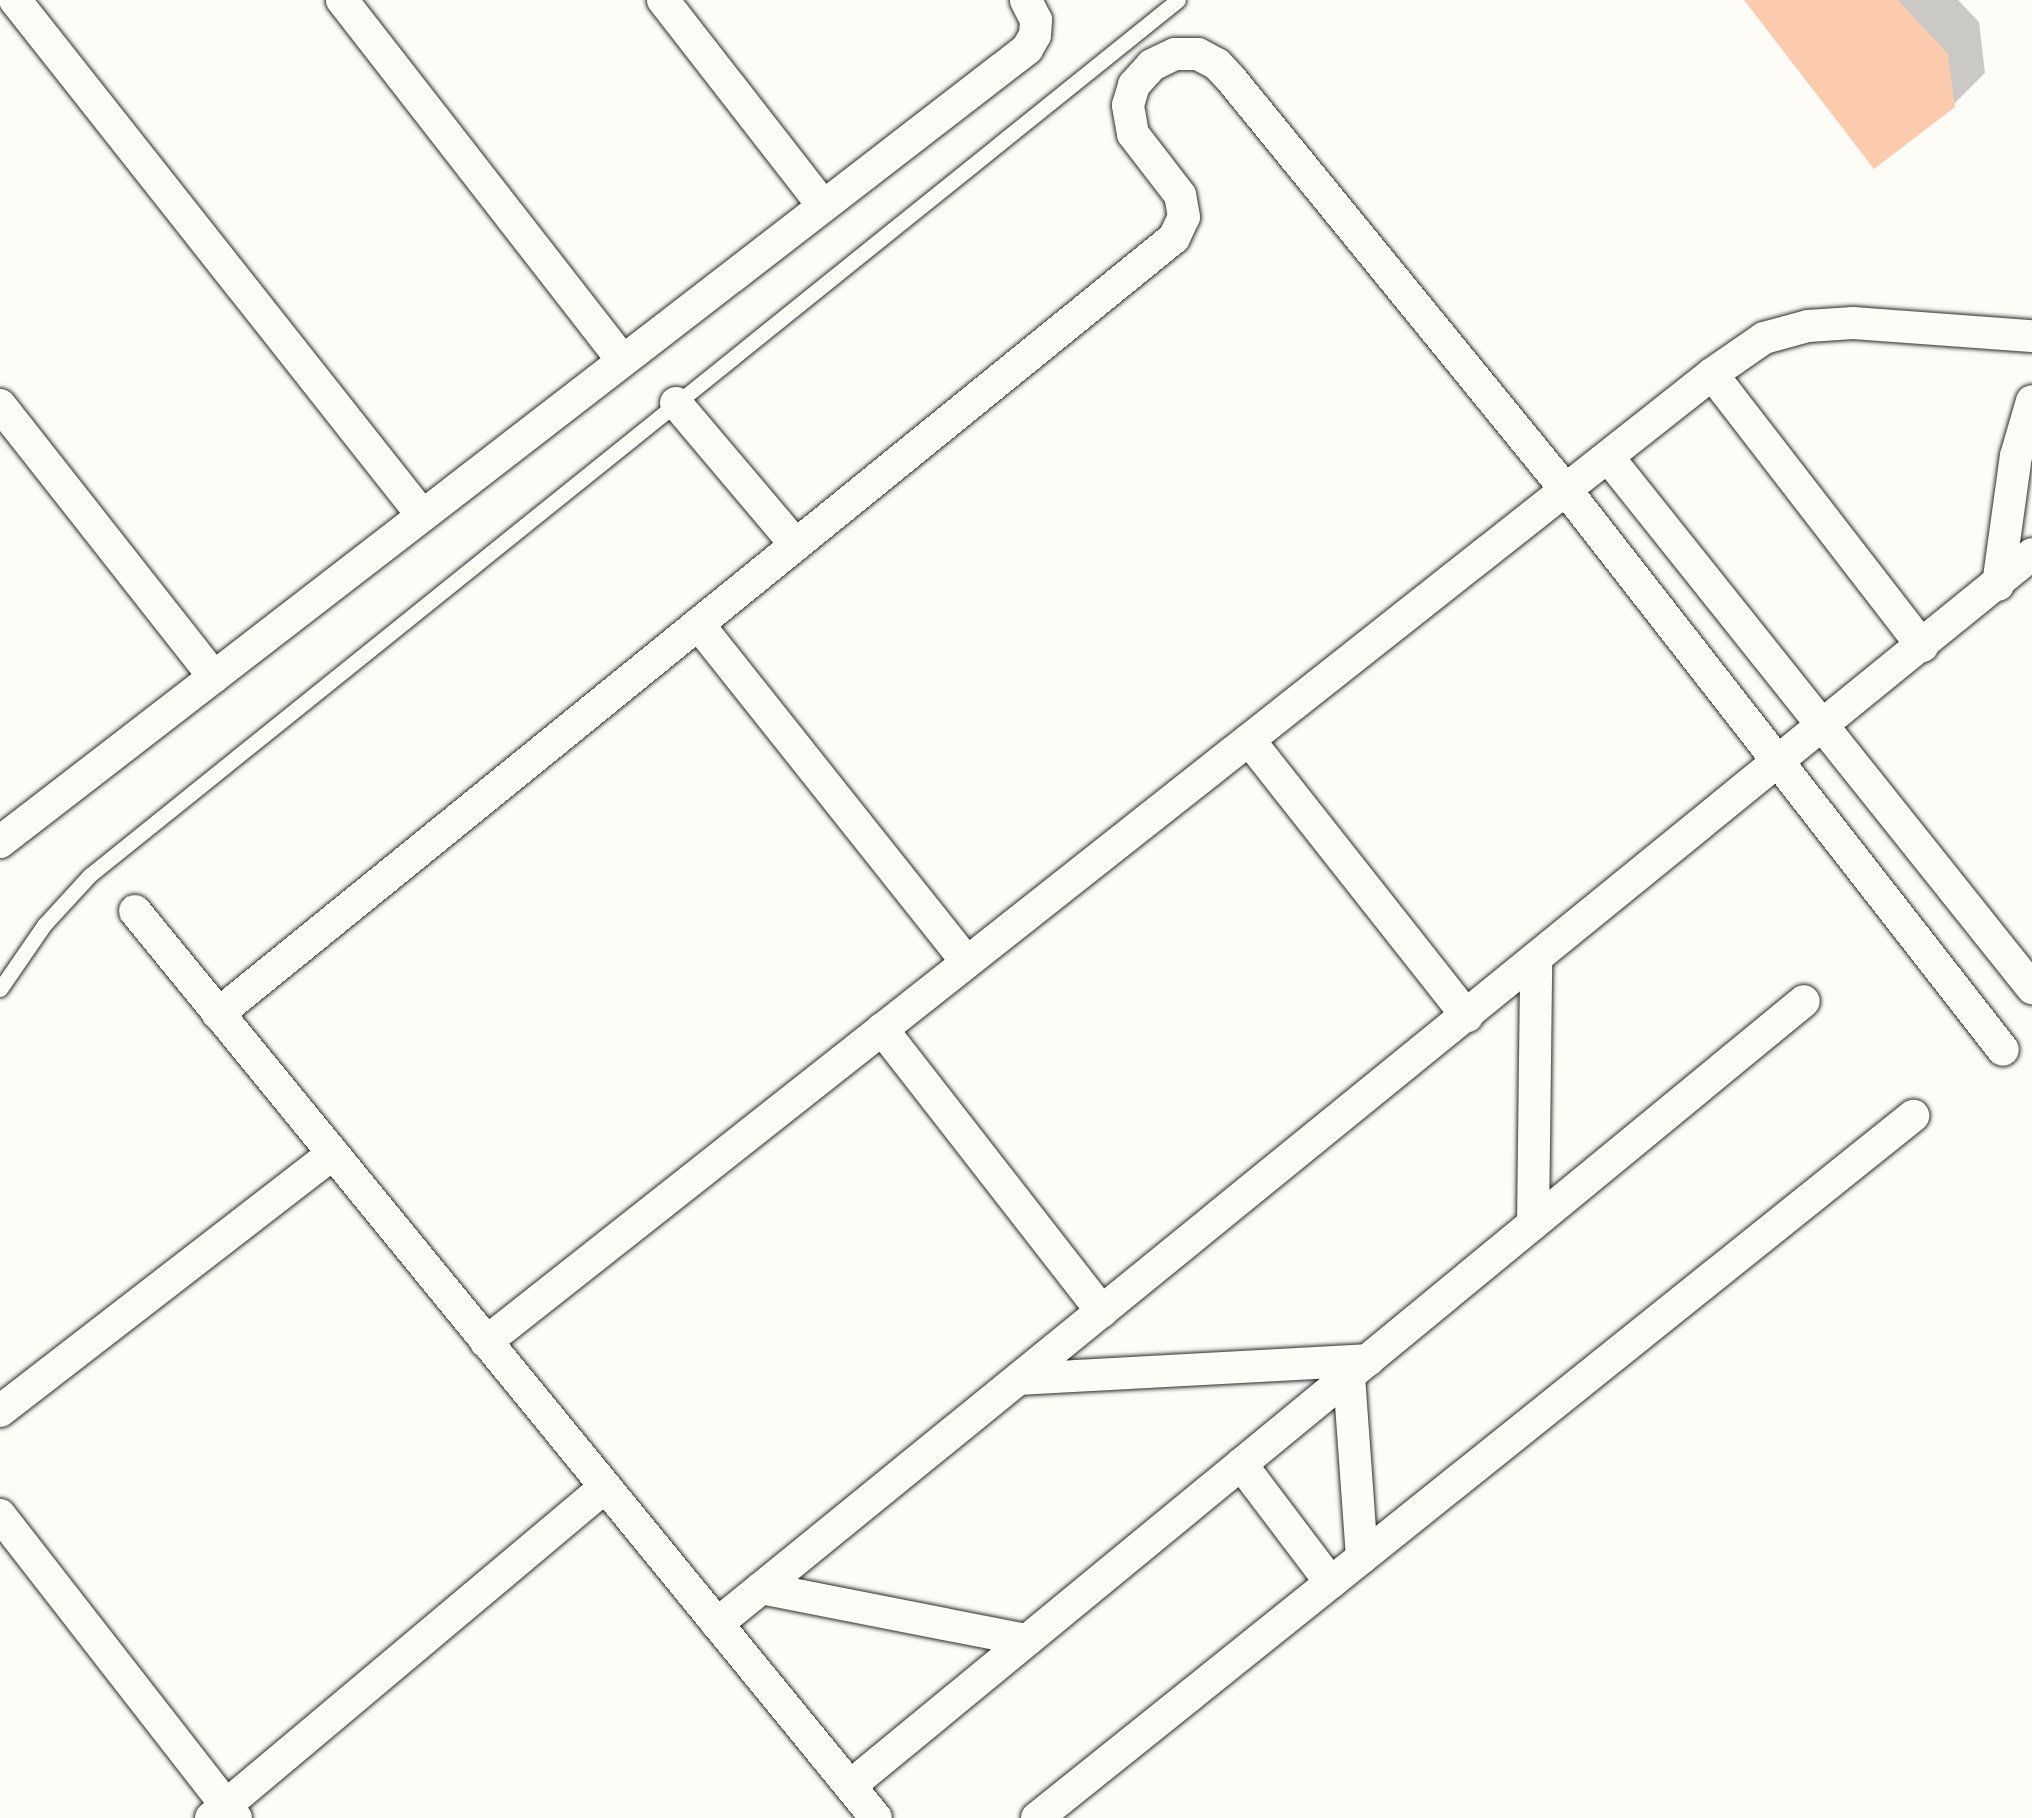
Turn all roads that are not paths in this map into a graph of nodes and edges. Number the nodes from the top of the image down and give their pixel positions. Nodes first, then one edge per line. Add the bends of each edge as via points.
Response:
1 (15, 0) edge
2 (342, 0) edge
3 (663, 0) edge
4 (1026, 0) edge
5 (1178, 0) edge
6 (822, 204) junction
7 (2032, 336) edge
8 (622, 360) junction
9 (1712, 374) junction
10 (2032, 401) edge
11 (676, 403) junction
12 (0, 405) edge
13 (1608, 457) junction
14 (1566, 490) junction
15 (422, 515) junction
16 (796, 545) junction
17 (2032, 554) edge
18 (1998, 585) junction
19 (698, 624) junction
20 (1922, 646) junction
21 (214, 677) junction
22 (1823, 727) junction
23 (1248, 740) junction
24 (1779, 762) junction
25 (0, 841) edge
26 (135, 912) dead end
27 (1536, 960) junction
28 (967, 962) junction
29 (2032, 988) edge
30 (0, 990) edge
31 (1804, 1001) dead end
32 (218, 1014) junction
33 (1466, 1016) junction
34 (882, 1029) junction
35 (2003, 1050) dead end
36 (1913, 1116) dead end
37 (333, 1154) junction
38 (1533, 1224) junction
39 (1102, 1312) junction
40 (486, 1342) junction
41 (1358, 1368) junction
42 (1019, 1379) junction
43 (0, 1411) edge
44 (1241, 1464) junction
45 (604, 1487) junction
46 (0, 1515) edge
47 (1362, 1558) junction
48 (1331, 1582) junction
49 (760, 1588) junction
50 (716, 1624) junction
51 (1027, 1640) junction
52 (850, 1786) junction
53 (224, 1814) edge
54 (876, 1818) edge
55 (1038, 1818) edge

1 - 15 street
2 - 8 street
3 - 6 street
4 - 6 street via 1036,20 1026,49
5 - 11 lane
6 - 8 street
7 - 9 street via 1854,323 1808,326 1764,338
8 - 15 street
9 - 13 street
9 - 20 street
10 - 18 street via 2016,456
11 - 16 street
11 - 30 lane via 90,875 44,924
12 - 21 street
13 - 14 street
13 - 22 street
14 - 16 street via 1232,78 1198,54 1175,54 1152,65 1134,85 1128,106 1133,134 1180,195 1184,217 1174,238
14 - 23 street
14 - 24 street
15 - 21 street
16 - 19 street
17 - 18 street
18 - 20 street
19 - 28 street
19 - 32 street
20 - 22 street
21 - 25 street
22 - 24 street
22 - 29 street
23 - 28 street
23 - 33 street
24 - 27 street
24 - 35 street
26 - 32 street
27 - 33 street
27 - 38 street
28 - 34 street
31 - 38 street
32 - 37 street
33 - 39 street
34 - 39 street
34 - 40 street
36 - 47 street
37 - 40 street
37 - 43 street
38 - 41 street
39 - 42 street
40 - 45 street
41 - 42 street
41 - 44 street
41 - 47 street
42 - 49 street
44 - 48 street
44 - 51 street
45 - 50 street
45 - 53 street
46 - 53 street
47 - 48 street
48 - 55 street
49 - 50 street
49 - 51 street
50 - 52 street
51 - 52 street
52 - 54 street

